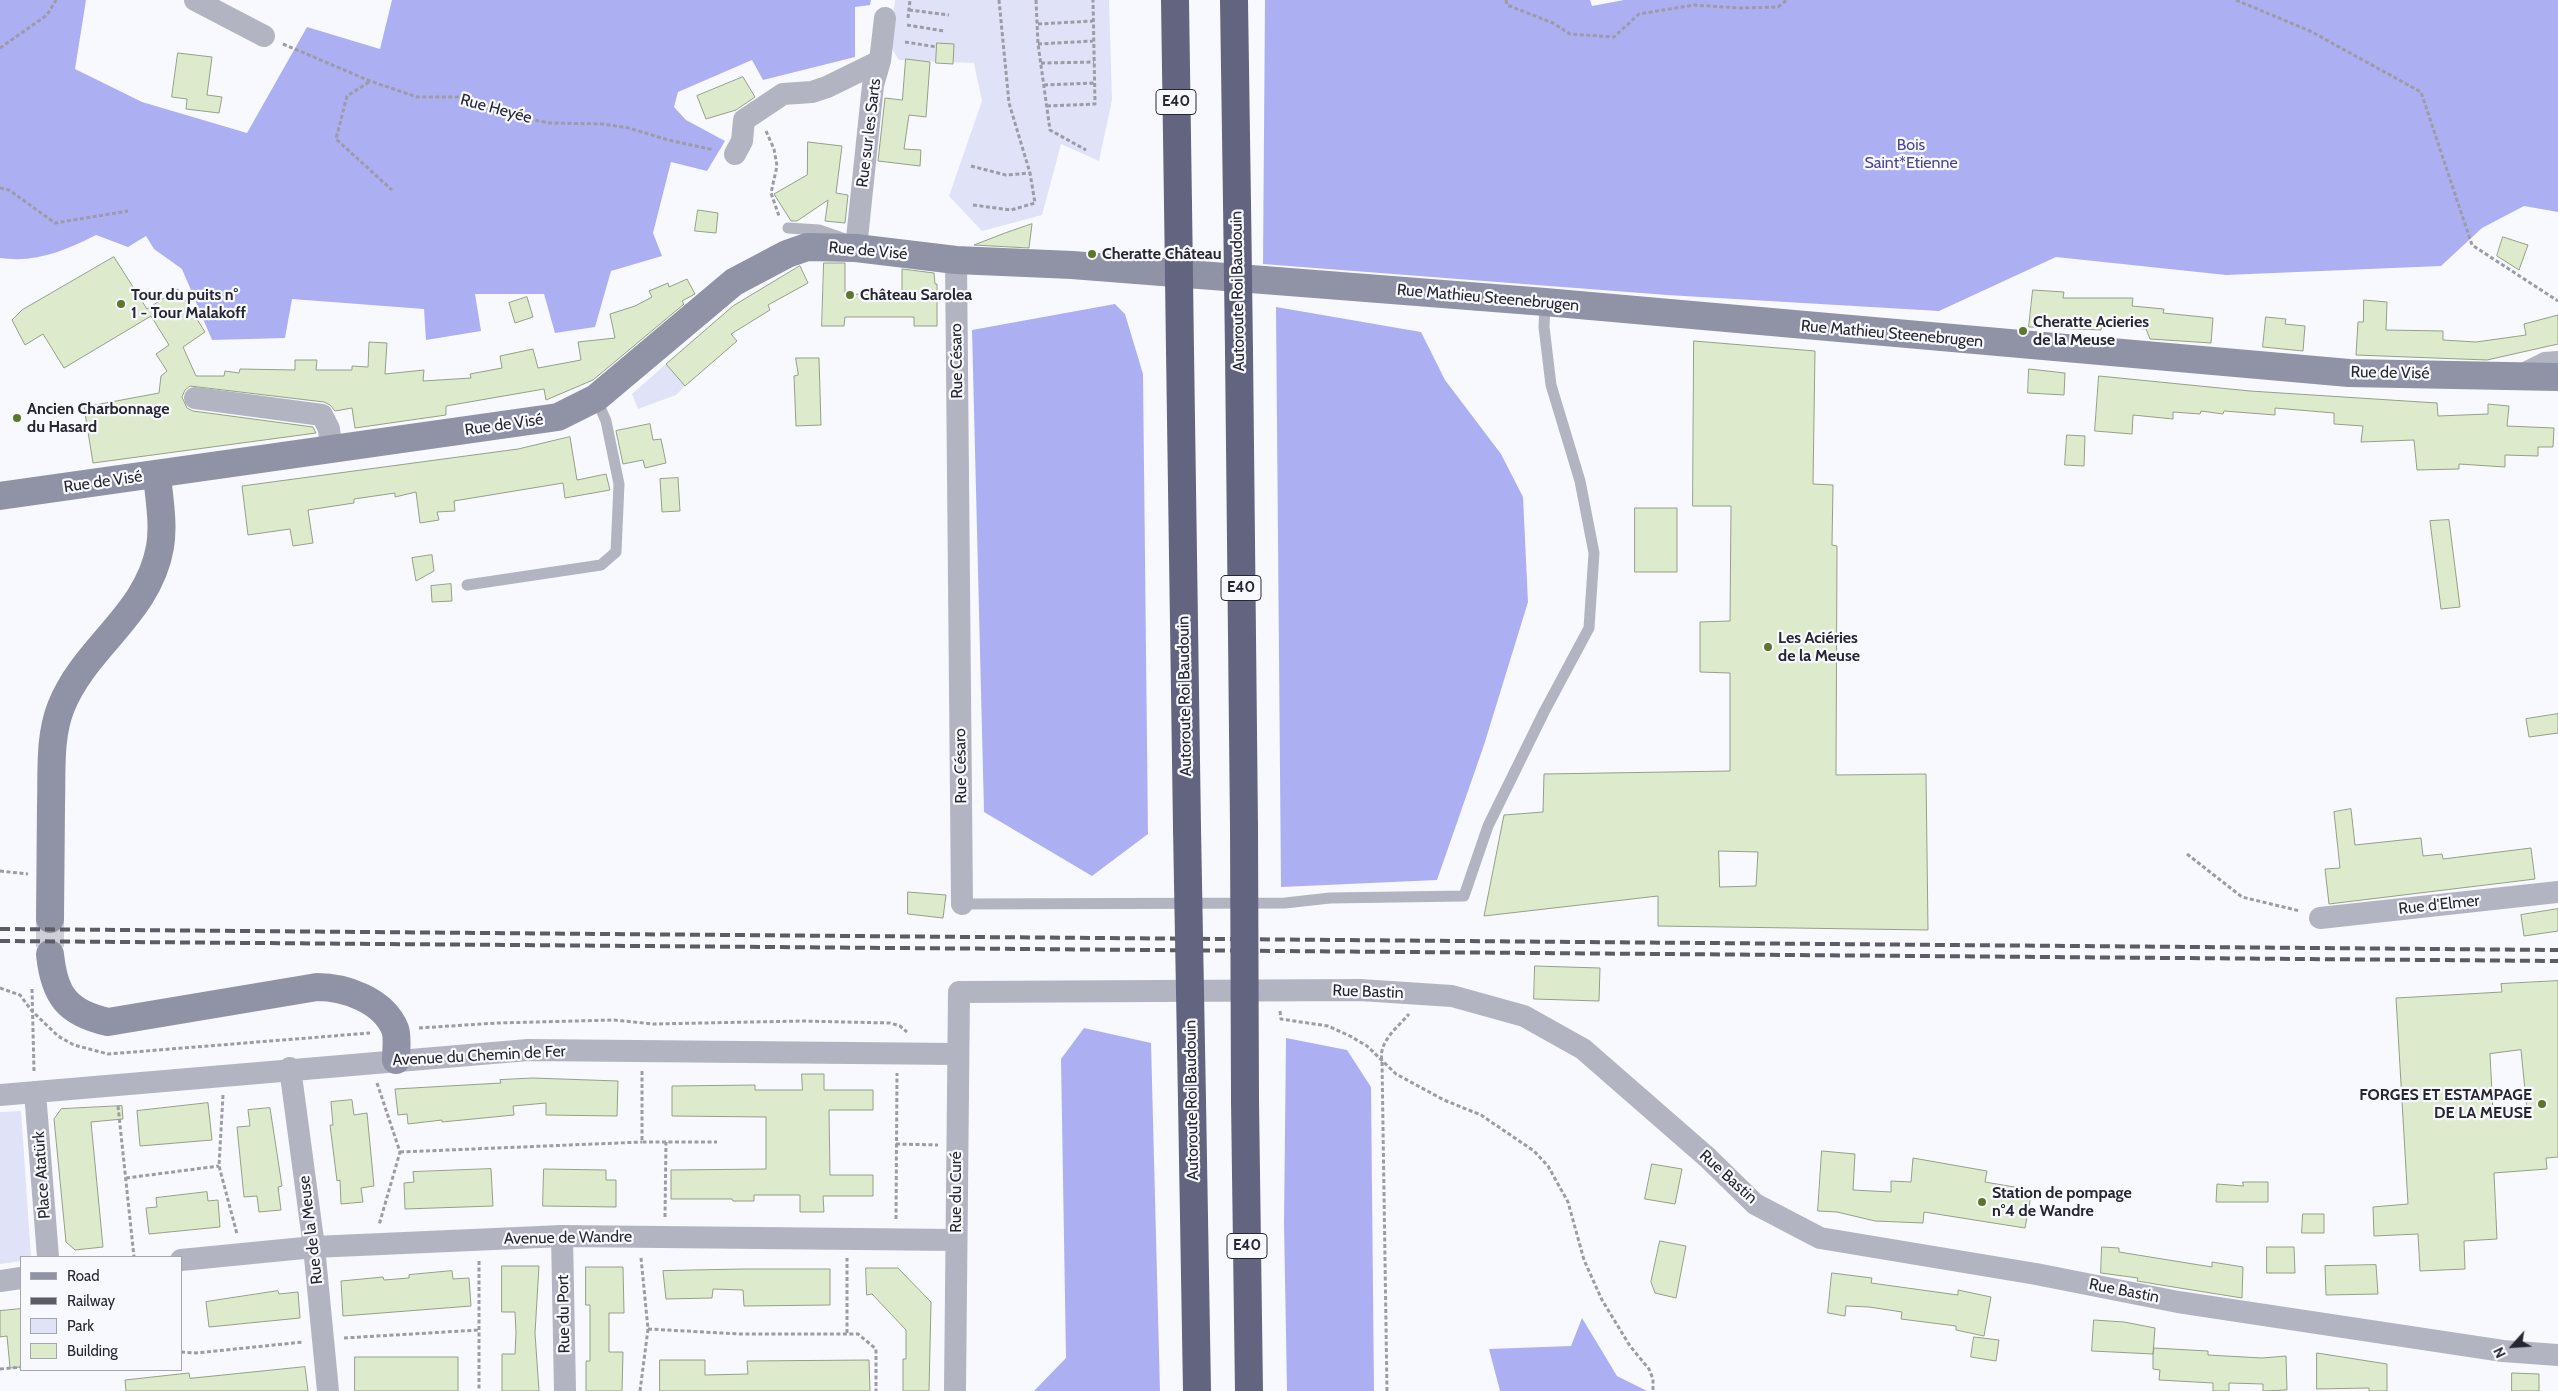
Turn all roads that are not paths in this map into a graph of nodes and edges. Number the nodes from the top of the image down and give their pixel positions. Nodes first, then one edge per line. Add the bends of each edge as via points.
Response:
1 (195, 0) edge
2 (1175, 0) edge
3 (1234, 0) edge
4 (885, 18) dead end
5 (264, 36) road end
6 (880, 61) junction
7 (735, 154) road end
8 (788, 228) road end
9 (856, 246) junction
10 (956, 260) junction
11 (1545, 302) junction
12 (2223, 362) joint
13 (2558, 362) edge
14 (2521, 375) junction
15 (2558, 377) edge
16 (195, 398) dead end
17 (596, 398) junction
18 (331, 448) junction
19 (157, 475) junction
20 (0, 496) edge
21 (467, 585) dead end
22 (2558, 892) edge
23 (962, 904) joint
24 (2320, 918) road end
25 (50, 919) tunnel mouth
26 (50, 954) tunnel mouth
27 (959, 992) joint
28 (958, 1054) junction
29 (383, 1061) junction
30 (290, 1068) junction
31 (36, 1092) junction
32 (0, 1095) edge
33 (562, 1236) junction
34 (956, 1240) junction
35 (314, 1247) junction
36 (48, 1256) edge
37 (182, 1260) edge
38 (20, 1278) edge
39 (0, 1281) edge
40 (2558, 1355) edge
41 (328, 1391) edge
42 (565, 1391) edge
43 (956, 1391) edge
44 (1197, 1391) edge
45 (1248, 1391) edge

1 - 5 street
2 - 44 highway, Autoroute Roi Baudouin / E40, bridge
3 - 45 highway, Autoroute Roi Baudouin / E40, bridge
4 - 6 street, Rue sur les Sarts
6 - 7 street via 827,87 812,92 783,94 744,120 742,141
6 - 9 street, Rue sur les Sarts via 873,84
8 - 9 lane via 819,230
9 - 10 street, Rue de Visé
9 - 17 street, Rue de Visé via 807,247 734,282
10 - 11 street, Rue Mathieu Steenebrugen via 1072,265
10 - 23 street, Rue Césaro
11 - 12 street, Rue Mathieu Steenebrugen
11 - 23 lane, Rue Césaro via 1544,327 1551,385 1580,482 1594,553 1589,628 1488,826 1464,896 1330,898 1285,903
12 - 14 street, Rue de Visé via 2349,373
13 - 14 street via 2545,363
14 - 15 street, Rue de Visé
16 - 18 street via 322,415 329,429
17 - 18 street, Rue de Visé via 558,417
17 - 21 lane via 606,421 619,484 616,552 600,565
18 - 19 street, Rue de Visé
19 - 20 street, Rue de Visé
19 - 25 street via 160,547 149,582 133,610 78,673 61,707 52,748
22 - 24 street, Rue d'Elmer
26 - 29 street via 52,977 58,992 69,1005 87,1018 108,1022 317,987 348,991 387,1016 396,1030
27 - 28 street, Rue du Curé
27 - 40 street, Rue Bastin via 1360,990 1452,996 1524,1016 1583,1049 1756,1204 1820,1238 2036,1274 2178,1302 2503,1351
28 - 29 street, Avenue du Chemin de Fer via 528,1050
28 - 34 street, Rue du Curé
29 - 30 street, Avenue du Chemin de Fer
30 - 31 street, Avenue du Chemin de Fer
30 - 35 street, Rue de la Meuse
31 - 32 street, Avenue du Chemin de Fer
31 - 36 street, Place Atatürk
33 - 34 street, Avenue de Wandre
33 - 35 street, Avenue de Wandre
33 - 42 street, Rue du Port
34 - 43 street, Rue du Curé
35 - 37 street, Avenue de Wandre
35 - 41 street, Rue de la Meuse
38 - 39 street

